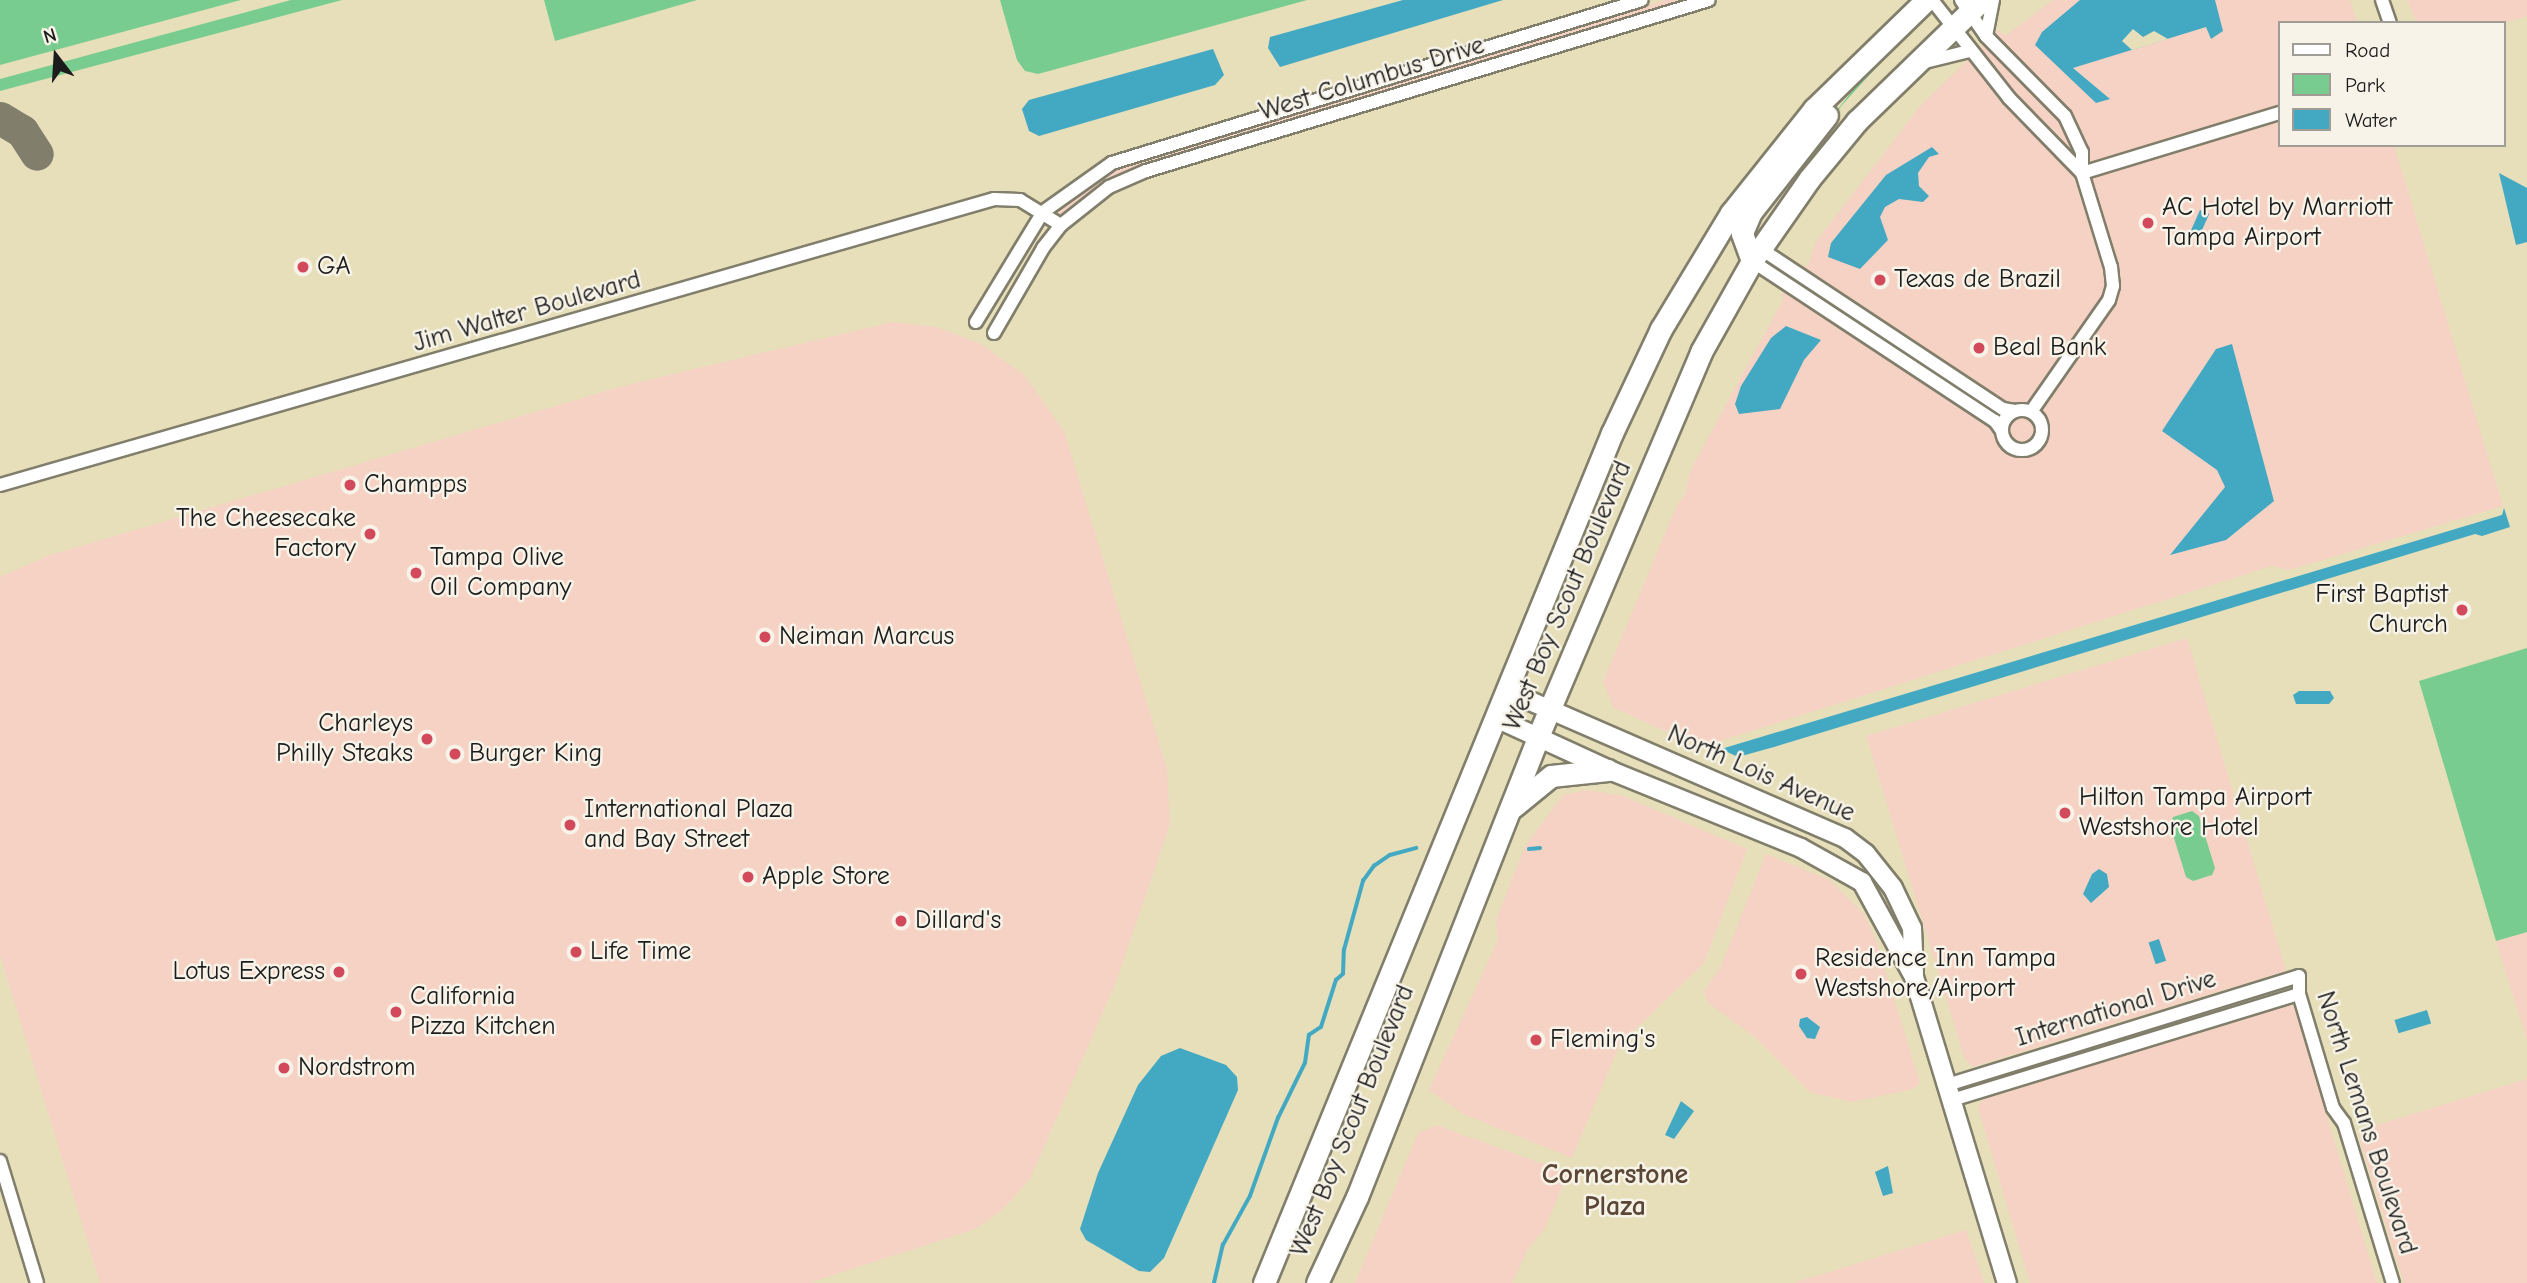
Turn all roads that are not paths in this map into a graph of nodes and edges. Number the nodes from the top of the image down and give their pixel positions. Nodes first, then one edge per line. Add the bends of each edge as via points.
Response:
1 (1642, 0) edge
2 (1709, 0) edge
3 (1926, 0) edge
4 (1932, 0) edge
5 (1993, 0) edge
6 (2382, 0) edge
7 (1970, 4) edge
8 (2389, 21) edge
9 (1950, 26) junction
10 (1986, 36) junction
11 (1969, 51) junction
12 (1906, 71) junction
13 (1844, 79) junction
14 (2278, 114) edge
15 (2082, 173) junction
16 (1043, 212) junction
17 (1060, 226) junction
18 (1756, 255) junction
19 (976, 322) dead end
20 (994, 333) dead end
21 (1890, 333) junction
22 (1891, 353) junction
23 (2015, 411) junction
24 (2031, 412) junction
25 (2002, 431) junction
26 (0, 485) edge
27 (1507, 691) junction
28 (1550, 709) junction
29 (1496, 718) junction
30 (1537, 739) junction
31 (1608, 770) junction
32 (1508, 811) junction
33 (2299, 976) joint
34 (1914, 977) junction
35 (2299, 994) junction
36 (2203, 1006) junction
37 (2208, 1022) junction
38 (2044, 1055) junction
39 (2048, 1071) junction
40 (1949, 1093) junction
41 (0, 1161) edge
42 (37, 1283) edge
43 (1264, 1283) edge
44 (1317, 1283) edge
45 (2007, 1283) edge
46 (2393, 1283) edge

1 - 16 street, West Columbus Drive via 1141,152 1112,163
2 - 17 street, West Columbus Drive via 1146,171 1109,187
3 - 13 main road, West Boy Scout Boulevard
4 - 9 street
5 - 10 street
6 - 8 street
7 - 9 main road, West Boy Scout Boulevard
7 - 10 street
9 - 11 street
9 - 12 main road, West Boy Scout Boulevard
10 - 15 street via 2065,116 2082,152
11 - 12 street via 1947,54
11 - 15 street
12 - 18 main road, West Boy Scout Boulevard via 1849,130
13 - 18 main road via 1834,106 1751,212 1742,233
13 - 27 main road, West Boy Scout Boulevard via 1814,109 1731,213 1661,329 1612,433
14 - 15 street
15 - 24 street via 2113,286 2109,300
16 - 17 street, Jim Walter Boulevard
16 - 19 street
16 - 26 street, Jim Walter Boulevard via 1009,196 994,199
17 - 20 street, West Columbus Drive via 1022,279
18 - 21 street
18 - 22 street
18 - 28 main road, West Boy Scout Boulevard via 1701,352
21 - 22 street
21 - 23 street via 2003,409
22 - 25 street via 1995,421
23 - 24 street
23 - 25 street
24 - 25 street via 2042,430 2032,447 2012,447
27 - 28 street, North Lois Avenue
27 - 29 main road, West Boy Scout Boulevard
28 - 30 main road, West Boy Scout Boulevard
28 - 34 street, North Lois Avenue via 1845,838 1893,888 1912,928
29 - 30 street, North Lois Avenue
29 - 43 main road, West Boy Scout Boulevard
30 - 31 street, North Lois Avenue
30 - 32 main road, West Boy Scout Boulevard
31 - 32 main road via 1551,776
31 - 34 street, North Lois Avenue via 1850,872 1873,894
32 - 44 main road, West Boy Scout Boulevard via 1357,1197
33 - 35 street, North Lemans Boulevard
33 - 36 street, International Drive
34 - 40 street, North Lois Avenue
35 - 37 street, International Drive
35 - 46 street, North Lemans Boulevard
36 - 37 street
36 - 38 street, International Drive
37 - 39 street, International Drive
38 - 39 street
38 - 40 street, International Drive
39 - 40 street, International Drive
40 - 45 street, North Lois Avenue
41 - 42 street

